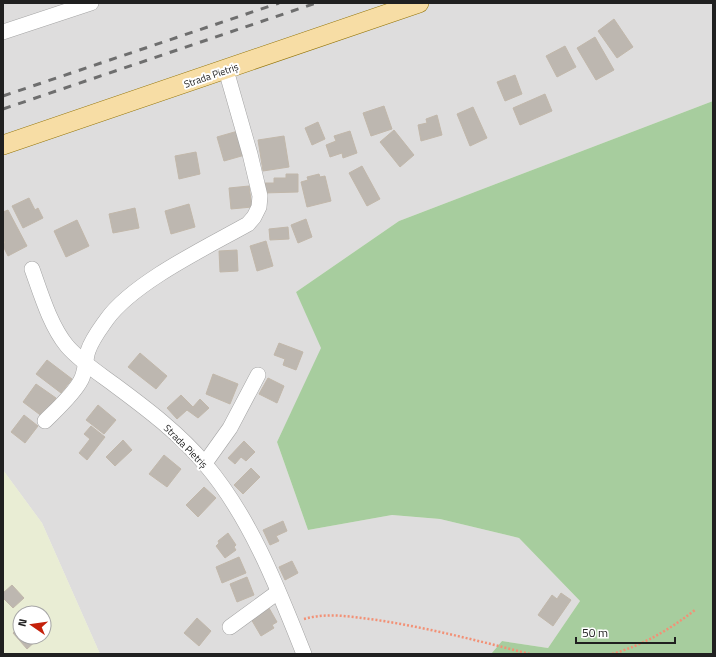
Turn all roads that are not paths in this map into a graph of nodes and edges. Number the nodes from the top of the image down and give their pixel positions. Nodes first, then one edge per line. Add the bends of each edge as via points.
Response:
1 (91, 3) edge
2 (419, 3) edge
3 (3, 32) edge
4 (226, 70) junction
5 (3, 145) edge
6 (32, 269) dead end
7 (85, 363) junction
8 (258, 375) dead end
9 (45, 421) dead end
10 (205, 463) junction
11 (278, 592) junction
12 (230, 627) dead end
13 (304, 654) edge

1 - 3 street
2 - 4 main road, Strada Pietriș
4 - 5 main road, Strada Pietriș
4 - 7 street via 250,154 260,196 259,207 248,224 175,266 127,298 94,338
6 - 7 street, Strada Pietriș via 56,328 67,345
7 - 9 street via 80,382
7 - 10 street, Strada Pietriș via 151,412
8 - 10 street via 230,428
10 - 11 street, Strada Pietriș via 232,499
11 - 12 street
11 - 13 street, Strada Pietriș

